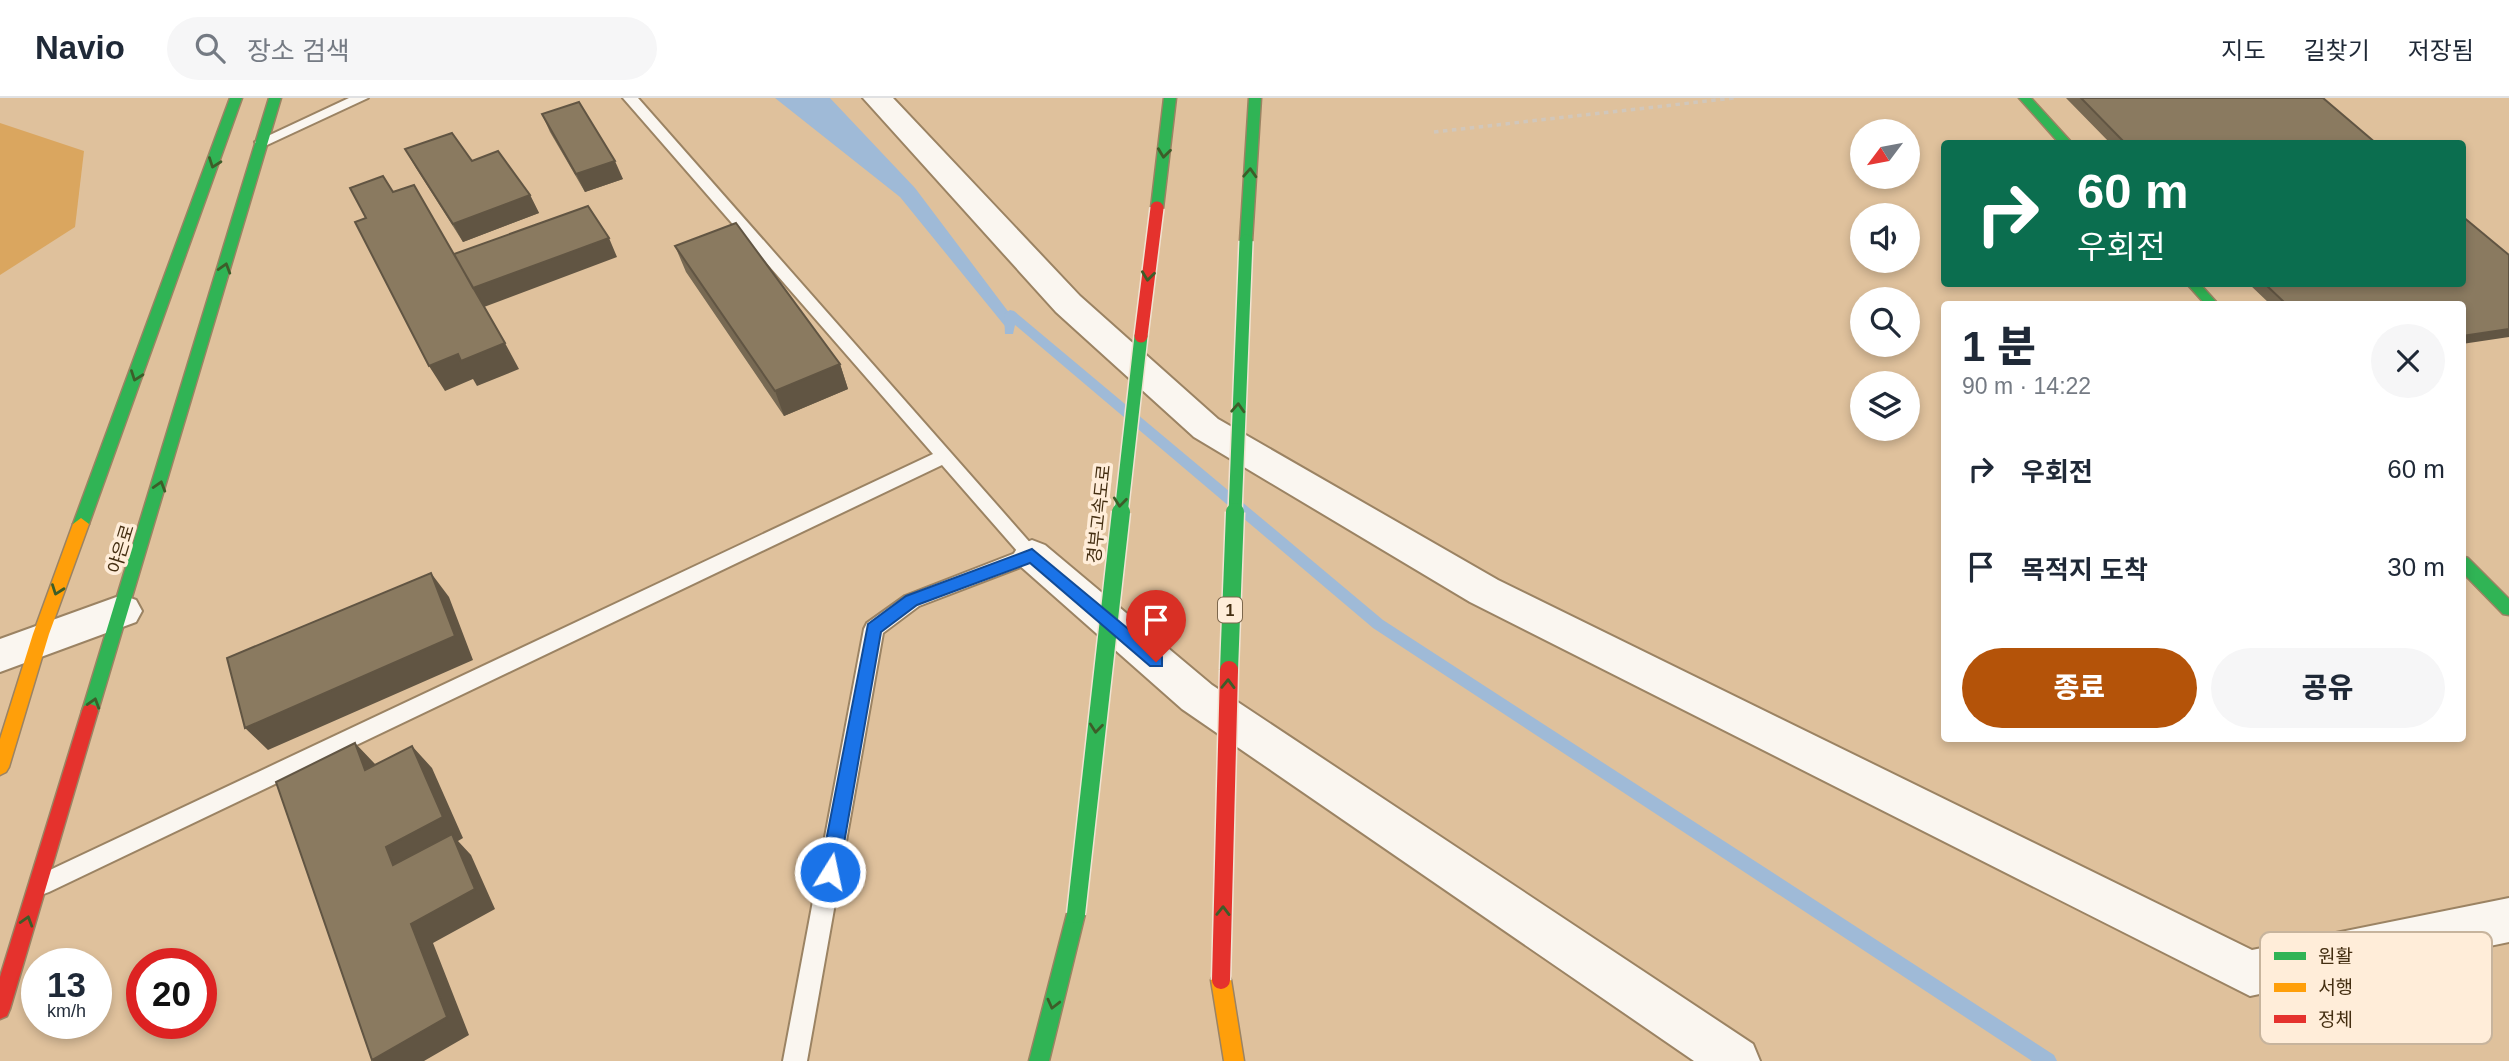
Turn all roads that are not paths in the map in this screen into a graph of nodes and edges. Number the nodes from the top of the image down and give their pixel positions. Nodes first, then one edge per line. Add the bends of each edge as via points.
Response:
1 (236, 98) edge
2 (275, 98) edge
3 (360, 98) edge
4 (630, 98) edge
5 (877, 98) edge
6 (1170, 98) edge
7 (1255, 98) edge
8 (2025, 98) edge
9 (2063, 140) edge
10 (262, 142) junction
11 (2196, 287) edge
12 (2209, 301) edge
13 (944, 456) junction
14 (1032, 555) junction
15 (2466, 566) edge
16 (2509, 609) edge
17 (122, 611) junction
18 (39, 641) junction
19 (0, 656) edge
20 (0, 767) edge
21 (37, 887) junction
22 (1076, 914) junction
23 (2509, 920) edge
24 (2450, 932) edge
25 (2260, 971) edge
26 (1221, 980) junction
27 (1070, 1008) dead end
28 (0, 1009) edge
29 (795, 1061) edge
30 (1039, 1061) edge
31 (1222, 1061) edge
32 (1234, 1061) edge
33 (1736, 1061) edge

1 -> 18 main road
2 - 10 main road, 야은로
3 - 10 lane
4 - 13 lane
5 - 25 street via 1068,304 1206,428 1484,592 2250,973
6 -> 22 main road, 경부고속도로, bridge via 1124,464
26 -> 7 main road, 1, bridge via 1231,569
8 - 9 main road
17 -> 10 main road, 야은로
11 - 12 main road
13 - 14 lane
13 - 21 lane
14 - 29 lane via 912,601 874,629
14 - 33 street via 1197,697
15 - 16 main road
17 - 18 street
21 -> 17 main road, 야은로
18 - 19 street
18 - 20 main road
28 -> 21 main road, 야은로
22 - 27 main road, 경부고속도로
22 -> 30 main road
23 - 24 street
26 - 31 main road, 1
26 - 32 main road

